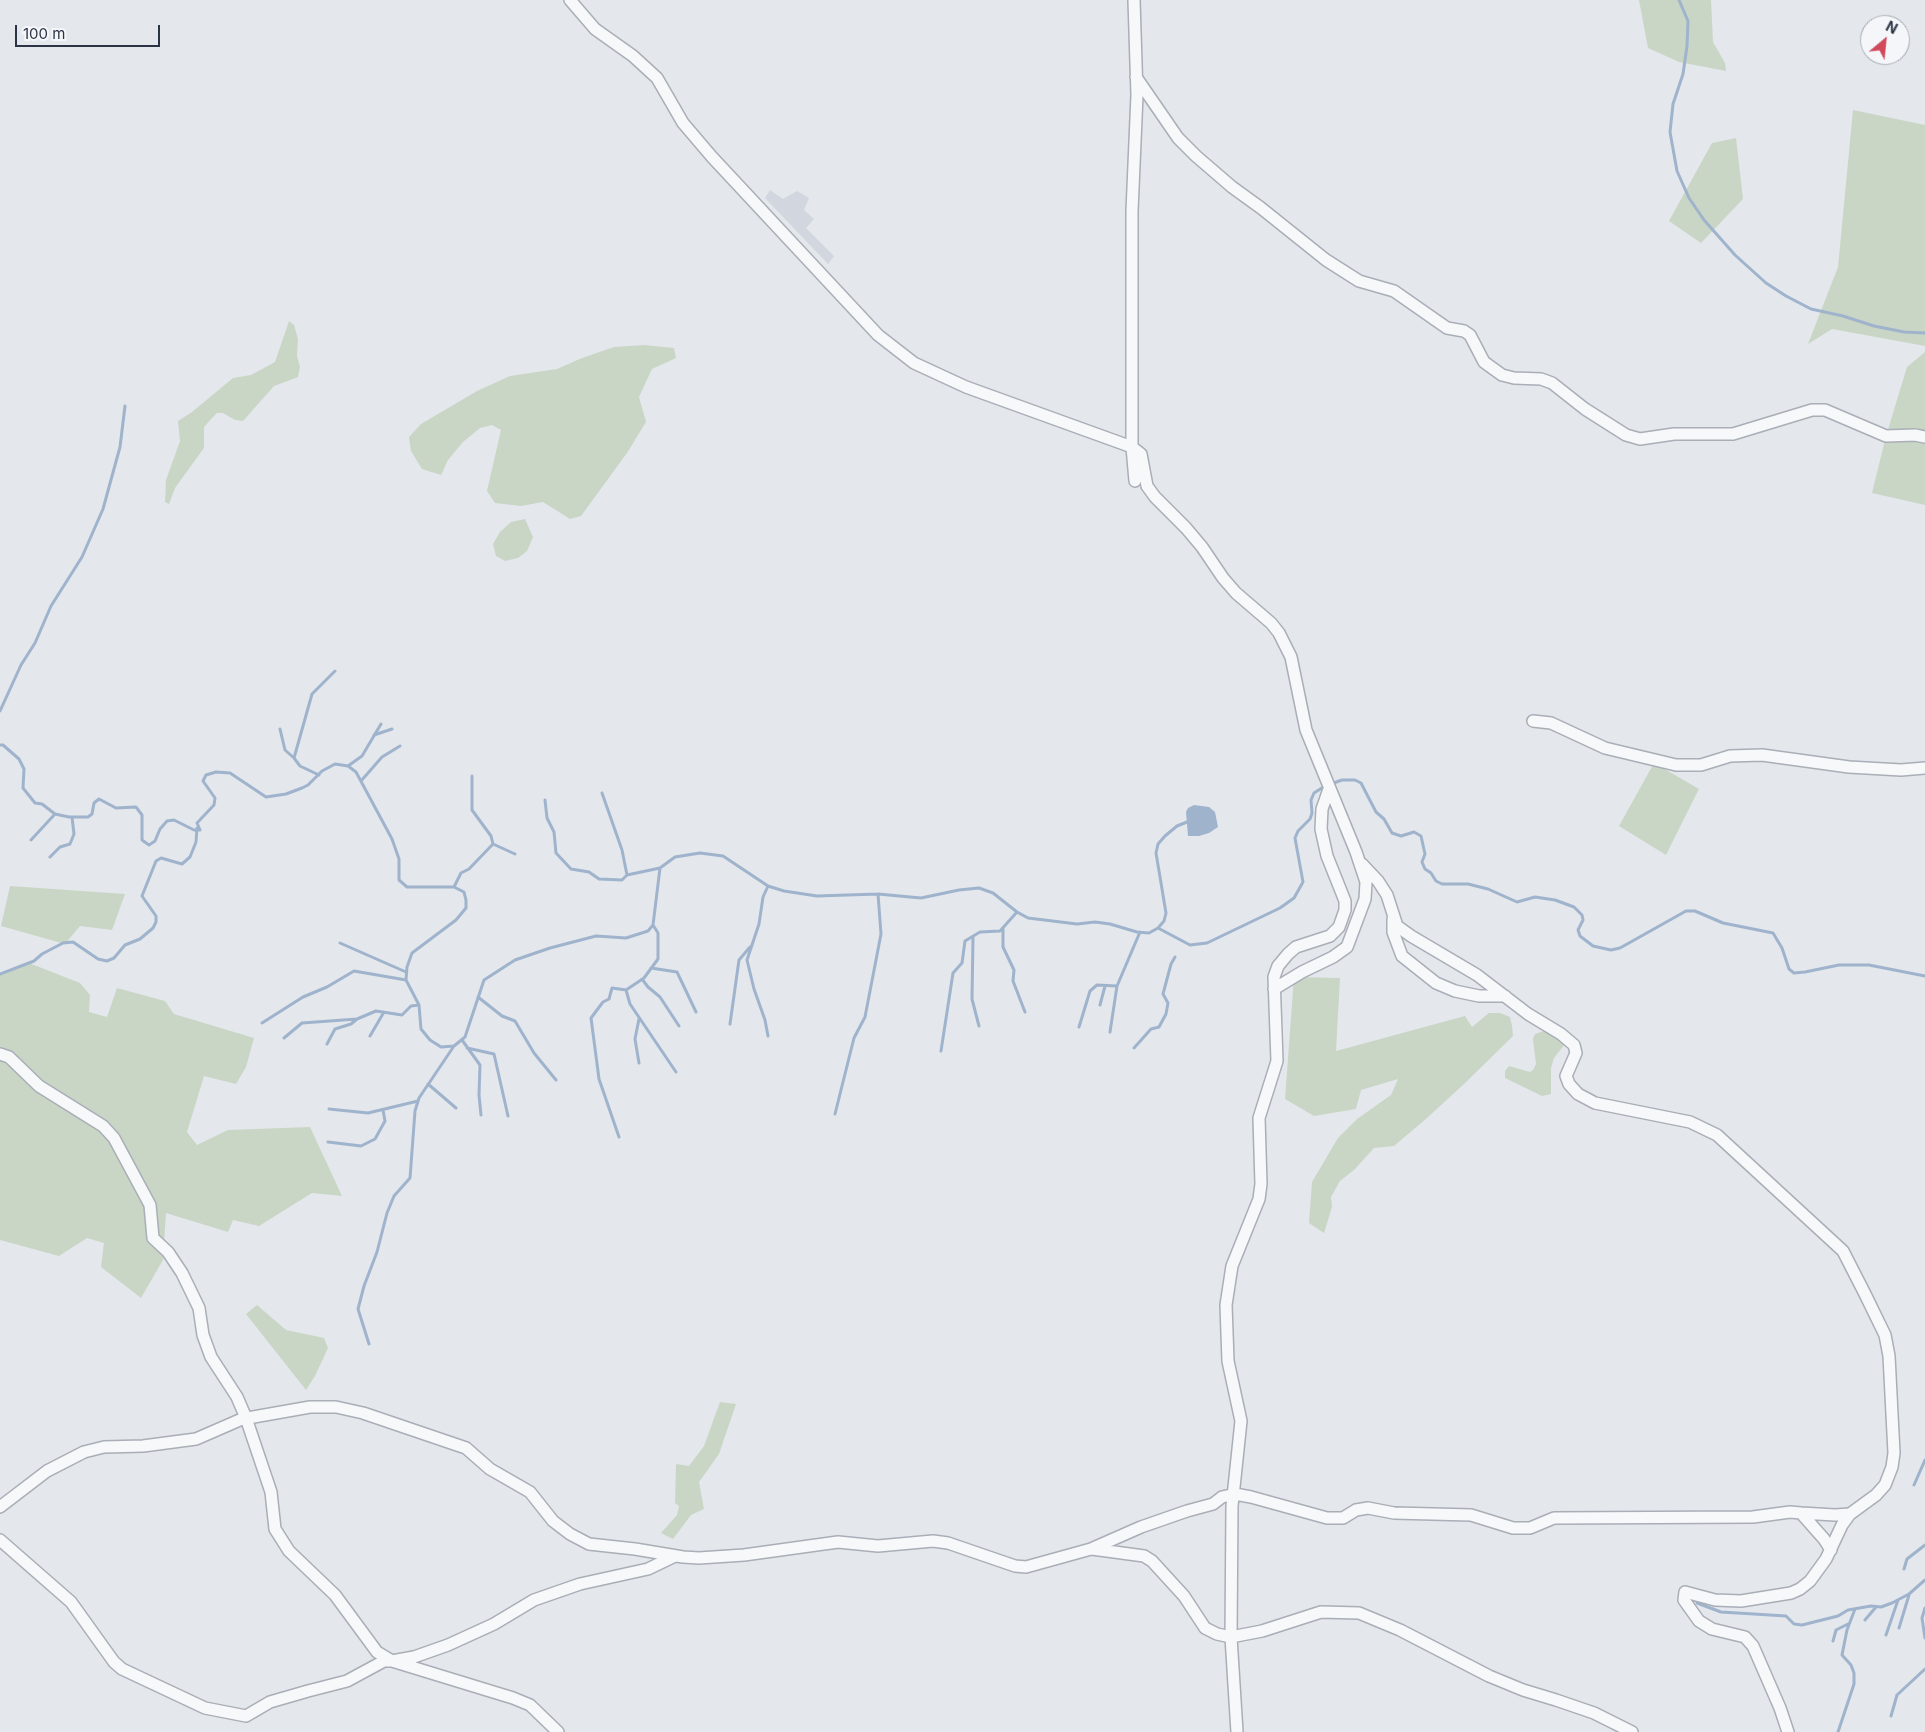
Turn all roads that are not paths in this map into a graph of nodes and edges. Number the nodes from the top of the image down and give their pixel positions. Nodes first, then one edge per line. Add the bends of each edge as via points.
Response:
1 (570, 0) edge
2 (1134, 0) edge
3 (1136, 77) junction
4 (1925, 438) edge
5 (1132, 447) junction
6 (1134, 481) dead end
7 (1533, 721) dead end
8 (1925, 768) edge
9 (1329, 789) junction
10 (1359, 861) junction
11 (1393, 918) junction
12 (1274, 989) junction
13 (1505, 996) junction
14 (0, 1054) edge
15 (246, 1418) junction
16 (1233, 1495) junction
17 (0, 1507) edge
18 (1801, 1513) junction
19 (1850, 1514) junction
20 (0, 1540) edge
21 (1091, 1549) junction
22 (1830, 1550) junction
23 (675, 1556) junction
24 (1231, 1637) junction
25 (392, 1661) junction
26 (558, 1732) edge
27 (1238, 1732) edge
28 (1632, 1732) edge
29 (1788, 1732) edge

1 - 5 street via 595,29 657,78 683,123 712,157 878,336 914,363 966,387
2 - 3 street
3 - 4 street via 1178,138 1196,156 1326,260 1359,281 1394,291 1447,328 1464,331 1484,362 1502,375 1552,383 1626,435 1640,439 1674,434 1733,434 1812,410 1825,410 1886,436
3 - 5 street via 1132,211
5 - 6 street
5 - 9 street via 1141,454 1147,486 1155,498 1202,547 1222,578 1279,633 1290,657 1306,730
7 - 8 street via 1551,723 1605,748 1676,765 1701,764 1730,756 1762,756 1849,767
9 - 10 street
9 - 12 street via 1322,809 1321,829 1327,856 1345,901 1344,919 1330,936 1288,954 1278,966
10 - 11 street via 1387,895
10 - 12 street via 1366,882 1365,899 1347,947
11 - 13 street via 1397,926 1411,936 1478,975
11 - 13 street via 1393,932 1402,956 1436,983 1480,996
12 - 16 street via 1277,1061 1259,1118 1259,1200 1232,1266 1226,1305 1228,1361 1241,1421
13 - 19 street via 1574,1045 1576,1053 1566,1076 1578,1094 1595,1103 1690,1122 1717,1134 1843,1251 1885,1335 1894,1453 1885,1485
14 - 15 street via 9,1057 39,1086 103,1126 114,1138 150,1205 153,1238 168,1252 182,1273 199,1308 203,1335 211,1357 237,1397
15 - 17 street via 196,1439 104,1447 84,1452 47,1472
15 - 23 street via 310,1407 336,1407 363,1413 466,1448 490,1468 530,1492 553,1521 589,1544
15 - 25 street via 271,1492 275,1529 281,1540 288,1551 335,1595 376,1652
16 - 18 street via 1327,1518 1343,1518 1356,1510 1368,1508 1394,1513 1470,1515 1513,1528 1530,1528 1554,1518 1702,1519
16 - 21 street via 1141,1527
16 - 24 street
18 - 19 street
18 - 22 street
19 - 22 street
20 - 25 street via 71,1602 122,1669 205,1708 246,1716 270,1702 347,1681 384,1661
21 - 23 street via 1026,1567 948,1542 933,1541 878,1546 838,1542 744,1555
21 - 24 street via 1144,1556 1152,1561 1184,1596 1205,1628
22 - 29 street via 1810,1581 1791,1593 1741,1601 1715,1600 1685,1592 1684,1600 1699,1621 1712,1629 1745,1637 1753,1646
23 - 25 street via 648,1569 580,1584 534,1600 494,1624 448,1645
24 - 27 street
24 - 28 street via 1262,1632 1321,1612 1359,1612 1489,1676 1594,1713
25 - 26 street via 530,1705

